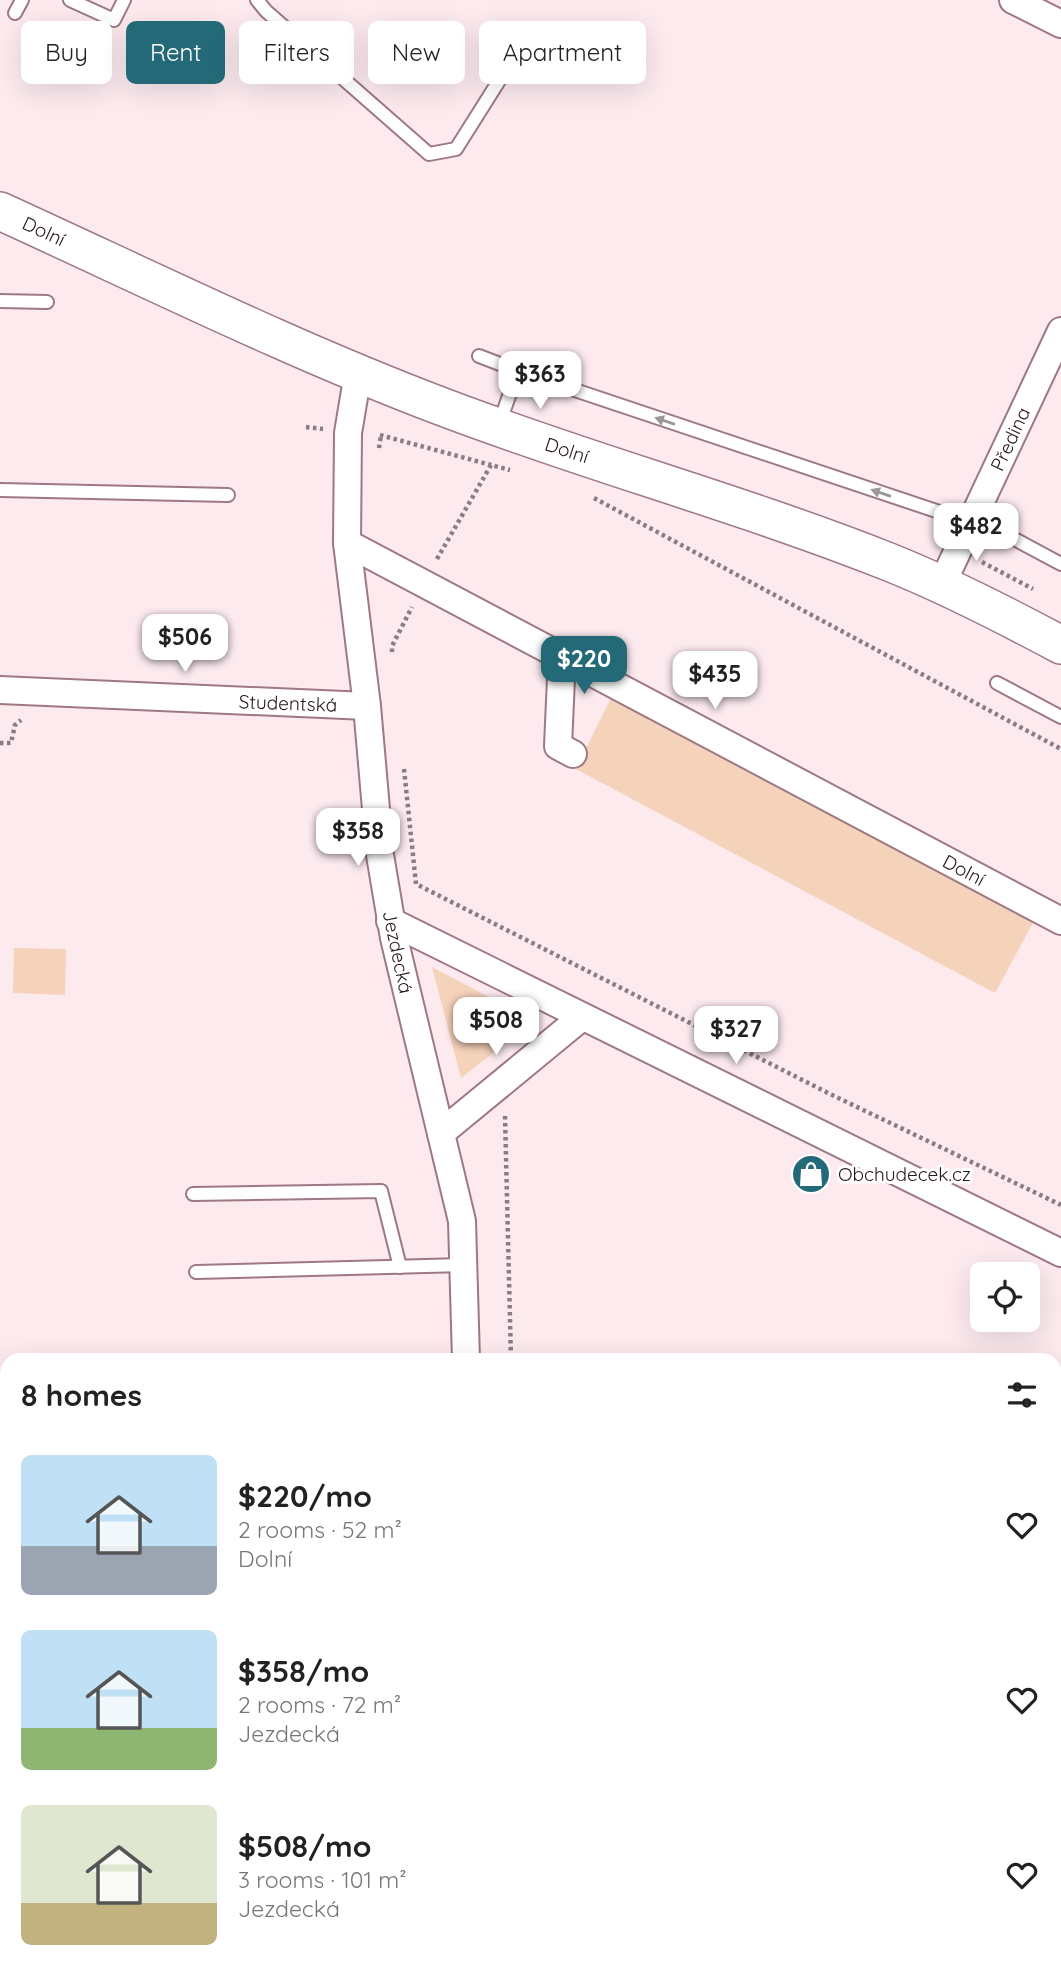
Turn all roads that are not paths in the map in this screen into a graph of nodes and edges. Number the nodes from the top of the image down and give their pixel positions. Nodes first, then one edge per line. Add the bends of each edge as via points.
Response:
1 (22, 0) edge
2 (70, 0) edge
3 (124, 0) edge
4 (257, 0) edge
5 (1013, 0) edge
6 (15, 13) dead end
7 (1061, 24) edge
8 (497, 84) edge
9 (0, 211) edge
10 (0, 301) edge
11 (47, 302) dead end
12 (1061, 331) edge
13 (479, 356) dead end
14 (518, 371) junction
15 (358, 373) junction
16 (503, 411) junction
17 (0, 490) edge
18 (228, 495) dead end
19 (969, 522) junction
20 (347, 544) junction
21 (1061, 564) edge
22 (942, 584) junction
23 (1061, 645) edge
24 (562, 656) junction
25 (997, 683) dead end
26 (0, 690) edge
27 (367, 706) junction
28 (1061, 717) edge
29 (573, 754) dead end
30 (390, 921) junction
31 (1061, 921) edge
32 (582, 1017) junction
33 (441, 1133) junction
34 (193, 1194) dead end
35 (1061, 1253) edge
36 (464, 1265) junction
37 (400, 1267) junction
38 (196, 1272) dead end
39 (466, 1353) edge

1 - 6 lane
2 - 3 lane via 114,20
4 - 8 lane via 429,154 456,149
5 - 7 street
9 - 15 main road, Dolní
10 - 11 lane
12 - 19 street, Předina
13 - 14 lane
14 - 16 lane
19 -> 14 lane
15 - 16 main road, Dolní
15 - 20 street, Jezdecká via 348,433
16 - 22 main road, Dolní
17 - 18 lane
19 - 21 lane via 1005,534
19 - 22 street, Předina
20 - 24 street, Dolní
20 - 27 street, Jezdecká
22 - 23 main road, Dolní
24 - 29 street via 558,746
24 - 31 street, Dolní
25 - 28 lane
26 - 27 street, Studentská
27 - 30 street, Jezdecká
30 - 32 street
30 - 33 street, Jezdecká
32 - 33 street
32 - 35 street
33 - 36 street, Jezdecká via 462,1222
34 - 37 lane via 382,1191
36 - 37 lane
36 - 39 street, Jezdecká
37 - 38 lane

